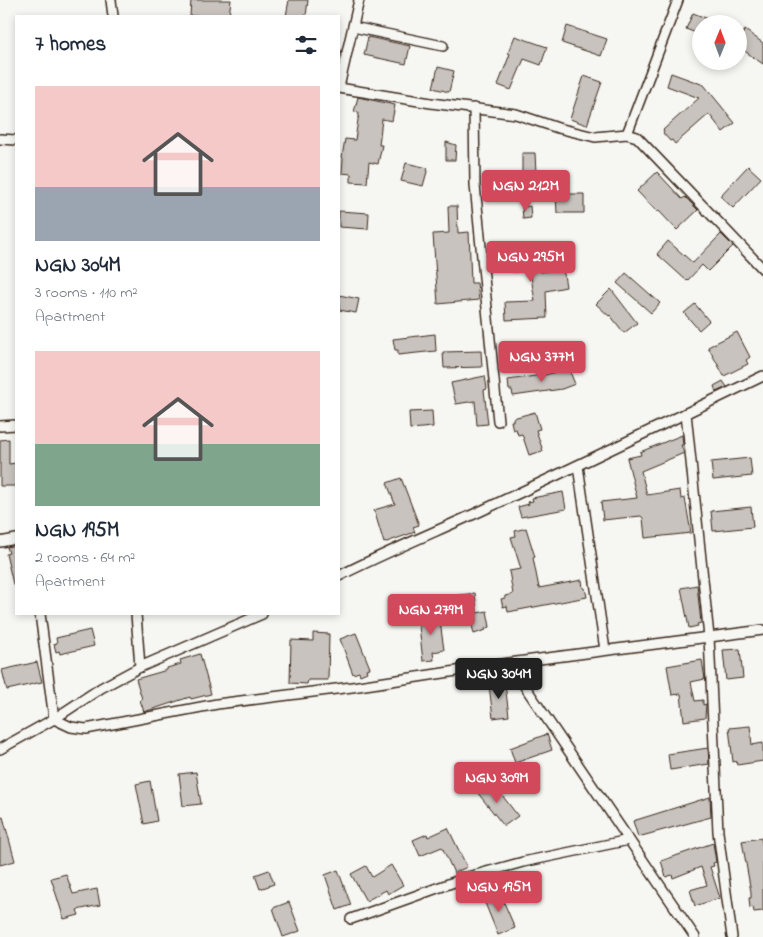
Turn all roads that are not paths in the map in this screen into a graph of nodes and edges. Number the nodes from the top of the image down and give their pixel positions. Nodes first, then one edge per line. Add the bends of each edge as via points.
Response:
1 (111, 0) edge
2 (359, 0) edge
3 (678, 0) edge
4 (113, 15) edge
5 (354, 27) junction
6 (443, 46) dead end
7 (340, 84) edge
8 (340, 88) edge
9 (474, 108) junction
10 (627, 134) junction
11 (0, 139) edge
12 (15, 140) edge
13 (763, 269) edge
14 (763, 376) edge
15 (686, 413) junction
16 (498, 421) dead end
17 (15, 425) edge
18 (0, 426) edge
19 (578, 466) junction
20 (15, 539) edge
21 (0, 542) edge
22 (340, 576) edge
23 (40, 615) edge
24 (136, 615) edge
25 (260, 615) edge
26 (763, 630) edge
27 (709, 637) junction
28 (605, 650) junction
29 (509, 663) junction
30 (140, 667) junction
31 (54, 719) junction
32 (0, 749) edge
33 (629, 840) junction
34 (351, 919) dead end
35 (691, 936) edge
36 (732, 937) edge

1 - 4 street
2 - 5 street
3 - 10 street
5 - 6 street
5 - 7 street
8 - 9 street
9 - 10 street via 516,114 595,137
9 - 16 street via 475,185
10 - 13 street via 645,144
11 - 12 street
14 - 15 street
15 - 19 street
15 - 27 street
17 - 18 street
19 - 22 street
19 - 28 street
20 - 21 street
23 - 31 street
24 - 30 street
25 - 30 street
26 - 27 street
27 - 28 street
27 - 36 street via 718,832
28 - 29 street
29 - 31 street via 217,704 100,728 71,727
29 - 33 street
30 - 31 street
31 - 32 street
33 - 34 street via 468,877
33 - 35 street

